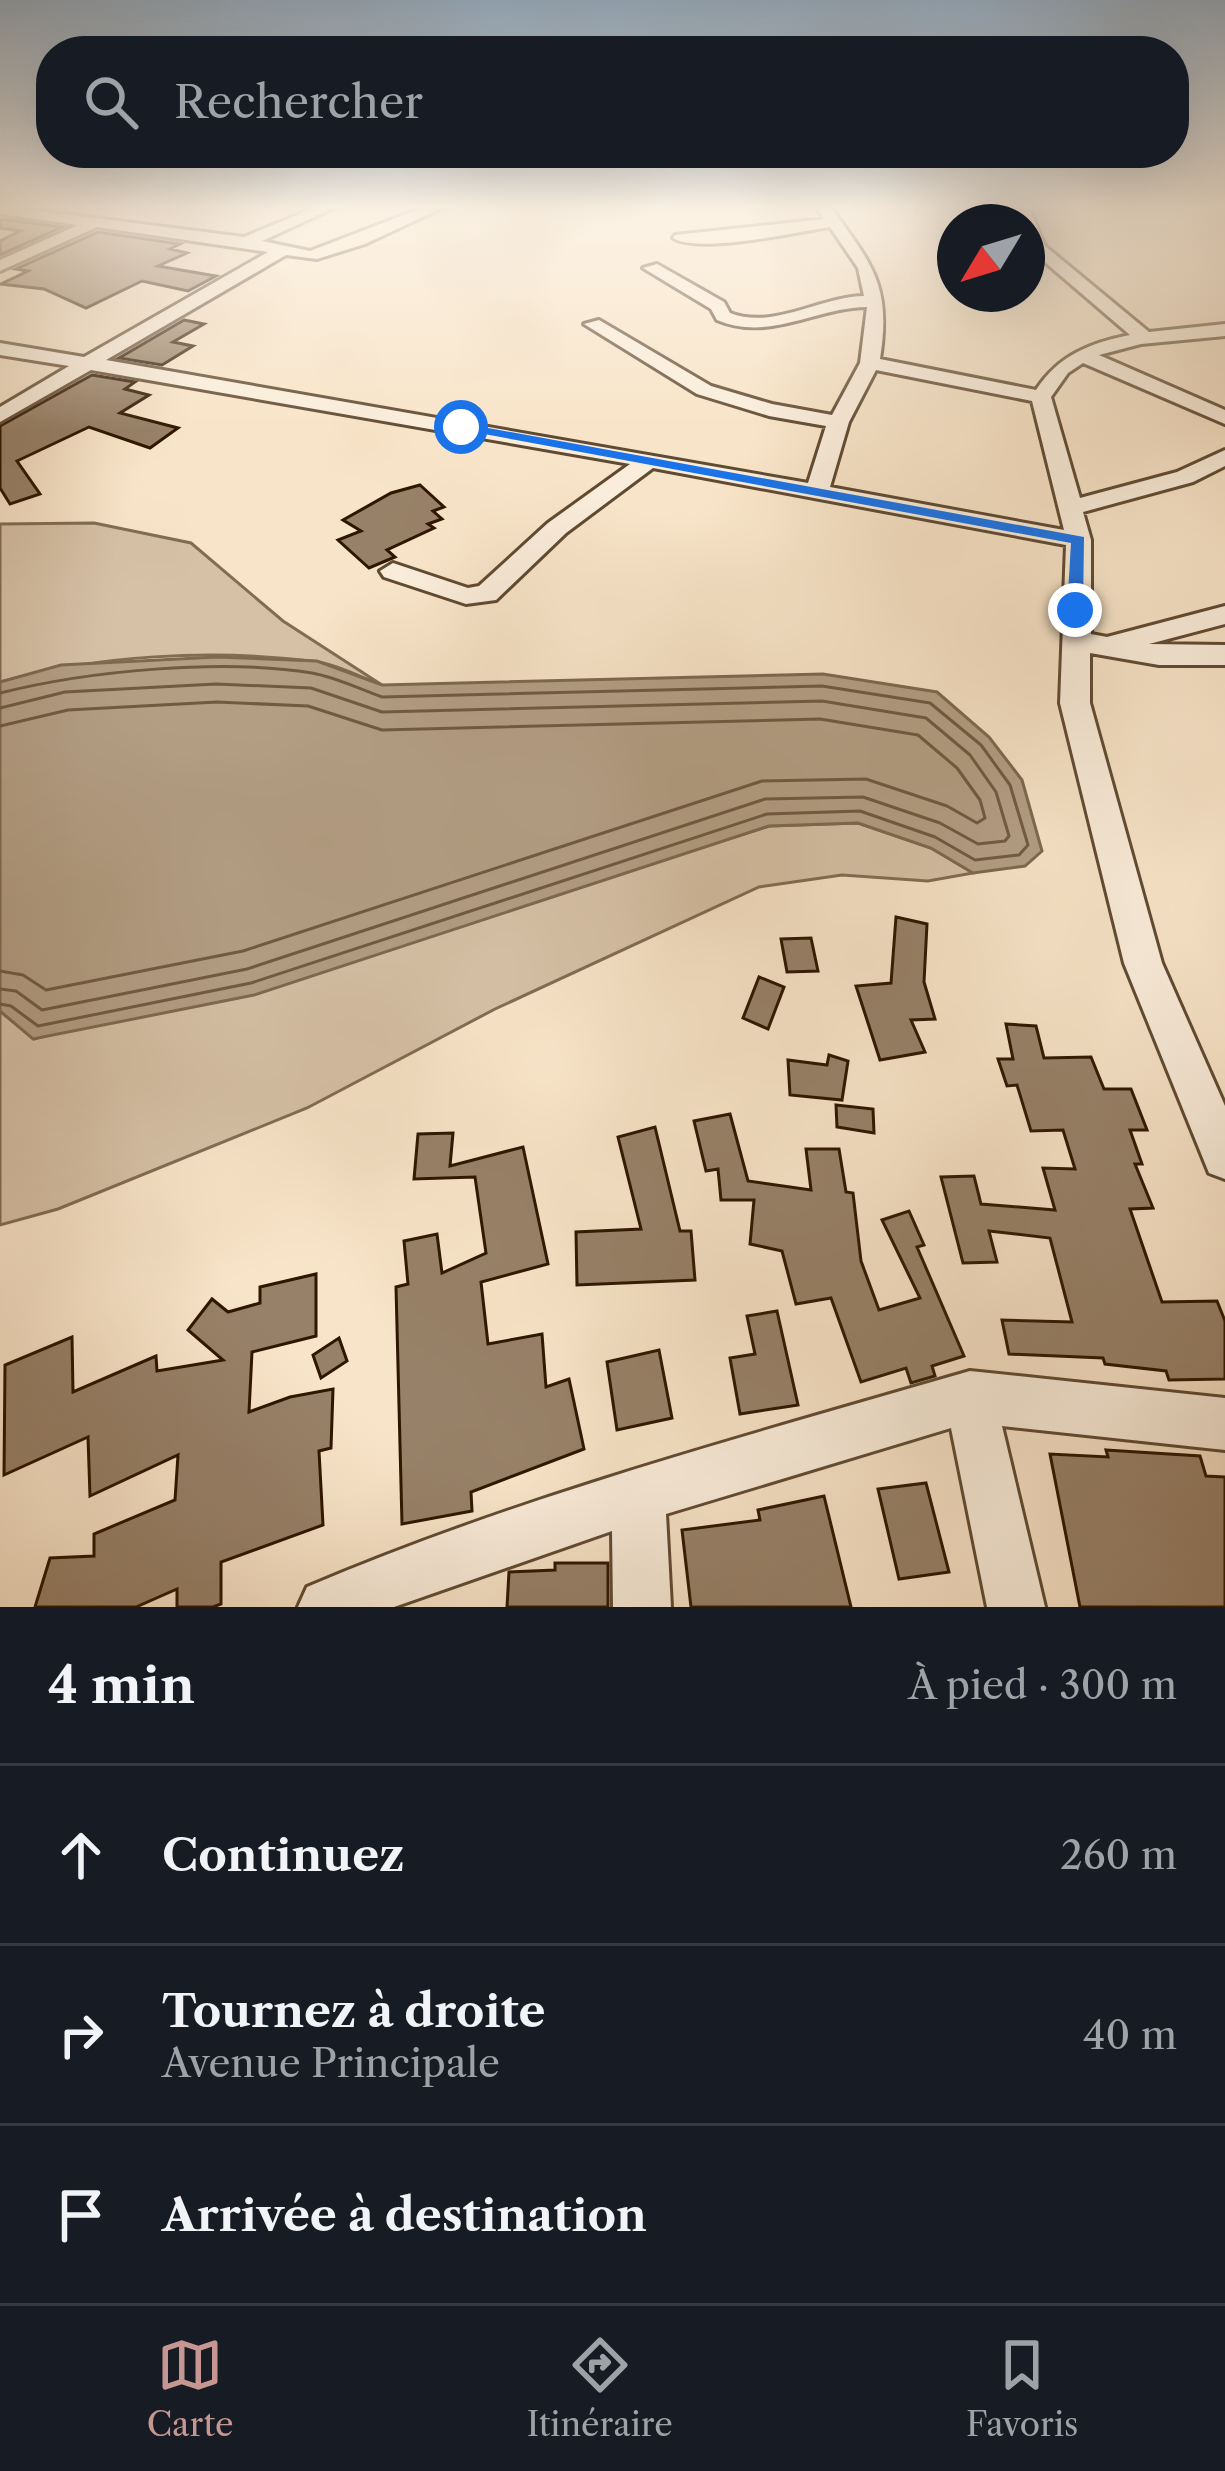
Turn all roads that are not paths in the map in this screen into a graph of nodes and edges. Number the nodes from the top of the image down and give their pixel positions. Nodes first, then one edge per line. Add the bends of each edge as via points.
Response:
1 (223, 281) edge
2 (675, 281) edge
3 (869, 281) edge
4 (1077, 281) edge
5 (874, 301) junction
6 (593, 324) dead end
7 (1225, 330) edge
8 (1147, 340) junction
9 (0, 349) edge
10 (1084, 356) junction
11 (871, 363) junction
12 (91, 364) junction
13 (1041, 397) junction
14 (0, 416) edge
15 (1225, 418) edge
16 (838, 422) junction
17 (1225, 457) edge
18 (647, 462) junction
19 (818, 493) junction
20 (1073, 507) junction
21 (1078, 540) junction
22 (393, 571) dead end
23 (1225, 615) edge
24 (1075, 641) junction
25 (1110, 645) junction
26 (1225, 655) edge
27 (1225, 1157) edge
28 (970, 1397) junction
29 (1225, 1424) edge
30 (638, 1495) junction
31 (333, 1606) edge
32 (641, 1607) edge
33 (1016, 1607) edge

1 - 12 street
2 - 5 street via 723,316 754,327 830,304
3 - 5 street
4 - 8 street
5 - 11 street
6 - 16 street via 704,391
7 - 8 street
8 - 10 street
9 - 12 street
10 - 13 street via 1062,367
10 - 15 street
11 - 13 street
11 - 16 street
12 - 14 street
12 - 18 street
13 - 20 street
16 - 19 street
17 - 20 street via 1185,477
18 - 19 street
18 - 22 street via 557,528 487,594 466,596
19 - 21 street
20 - 21 street
21 - 24 street
23 - 25 street
24 - 25 street
24 - 27 street via 1075,704 1143,963
25 - 26 street
28 - 29 street
28 - 30 street
28 - 33 street
30 - 31 street via 433,1562
30 - 32 street

